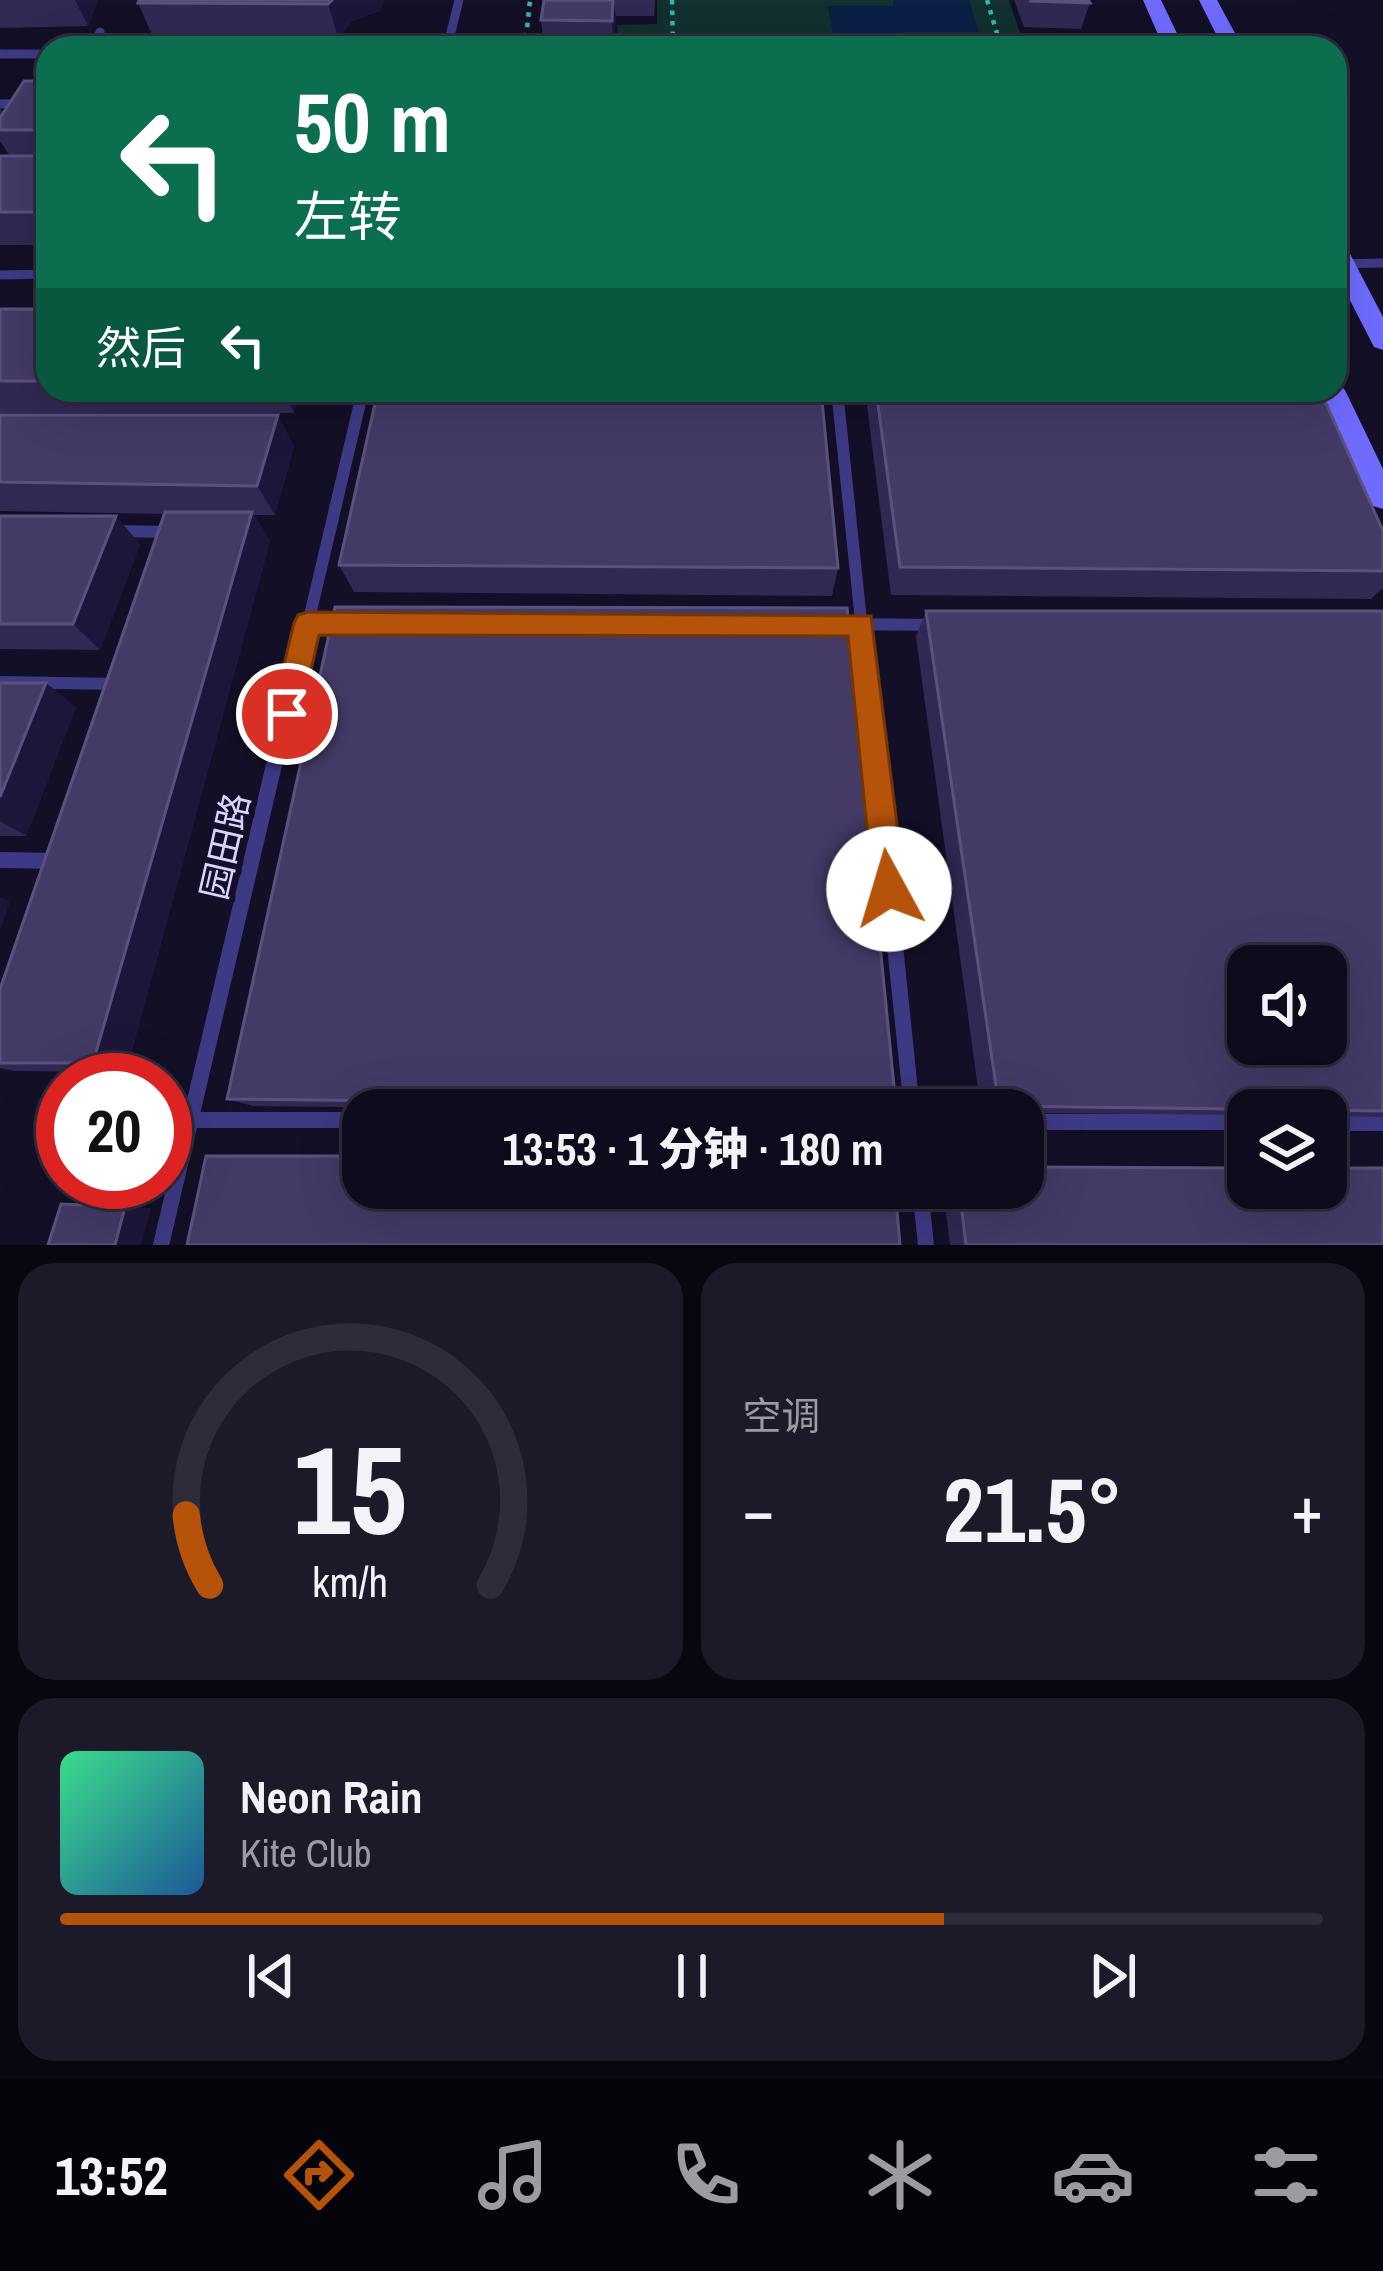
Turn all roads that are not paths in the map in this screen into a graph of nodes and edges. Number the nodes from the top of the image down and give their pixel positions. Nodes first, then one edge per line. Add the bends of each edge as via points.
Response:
1 (459, 0) edge
2 (1152, 0) edge
3 (1208, 0) edge
4 (100, 32) dead end
5 (98, 36) edge
6 (450, 36) edge
7 (1168, 36) edge
8 (1227, 36) edge
9 (0, 54) edge
10 (36, 54) edge
11 (0, 104) edge
12 (30, 104) junction
13 (36, 104) edge
14 (20, 120) edge
15 (1347, 259) edge
16 (1383, 263) edge
17 (0, 274) edge
18 (36, 274) edge
19 (1347, 275) edge
20 (1383, 341) edge
21 (360, 402) edge
22 (838, 402) edge
23 (1338, 402) edge
24 (1383, 498) edge
25 (177, 511) edge
26 (106, 531) edge
27 (170, 532) junction
28 (164, 553) edge
29 (308, 623) junction
30 (354, 623) edge
31 (815, 624) edge
32 (861, 624) junction
33 (956, 625) edge
34 (128, 662) edge
35 (0, 682) edge
36 (122, 684) junction
37 (114, 706) edge
38 (67, 839) edge
39 (0, 860) edge
40 (59, 861) junction
41 (52, 883) edge
42 (910, 1089) edge
43 (192, 1112) edge
44 (192, 1120) edge
45 (342, 1120) edge
46 (1044, 1122) edge
47 (1227, 1122) edge
48 (1347, 1123) edge
49 (1383, 1123) edge
50 (169, 1209) edge
51 (922, 1209) edge
52 (160, 1245) edge
53 (926, 1245) edge

1 - 6 lane
2 - 7 main road
3 - 8 main road
4 - 5 lane
9 - 10 lane
11 - 12 lane
12 - 13 lane
12 - 14 lane
15 - 16 lane
17 - 18 lane
19 - 20 main road
21 - 29 lane, 园田路
22 - 32 lane
23 - 24 main road
25 - 27 lane
26 - 27 lane
27 - 28 lane
29 - 30 lane
29 - 43 lane, 园田路
31 - 32 lane
32 - 33 lane
32 - 42 lane
34 - 36 lane
35 - 36 lane
36 - 37 lane
38 - 40 lane
39 - 40 lane
40 - 41 lane
44 - 45 lane
46 - 47 lane
48 - 49 lane
50 - 52 lane, 园田路
51 - 53 lane

